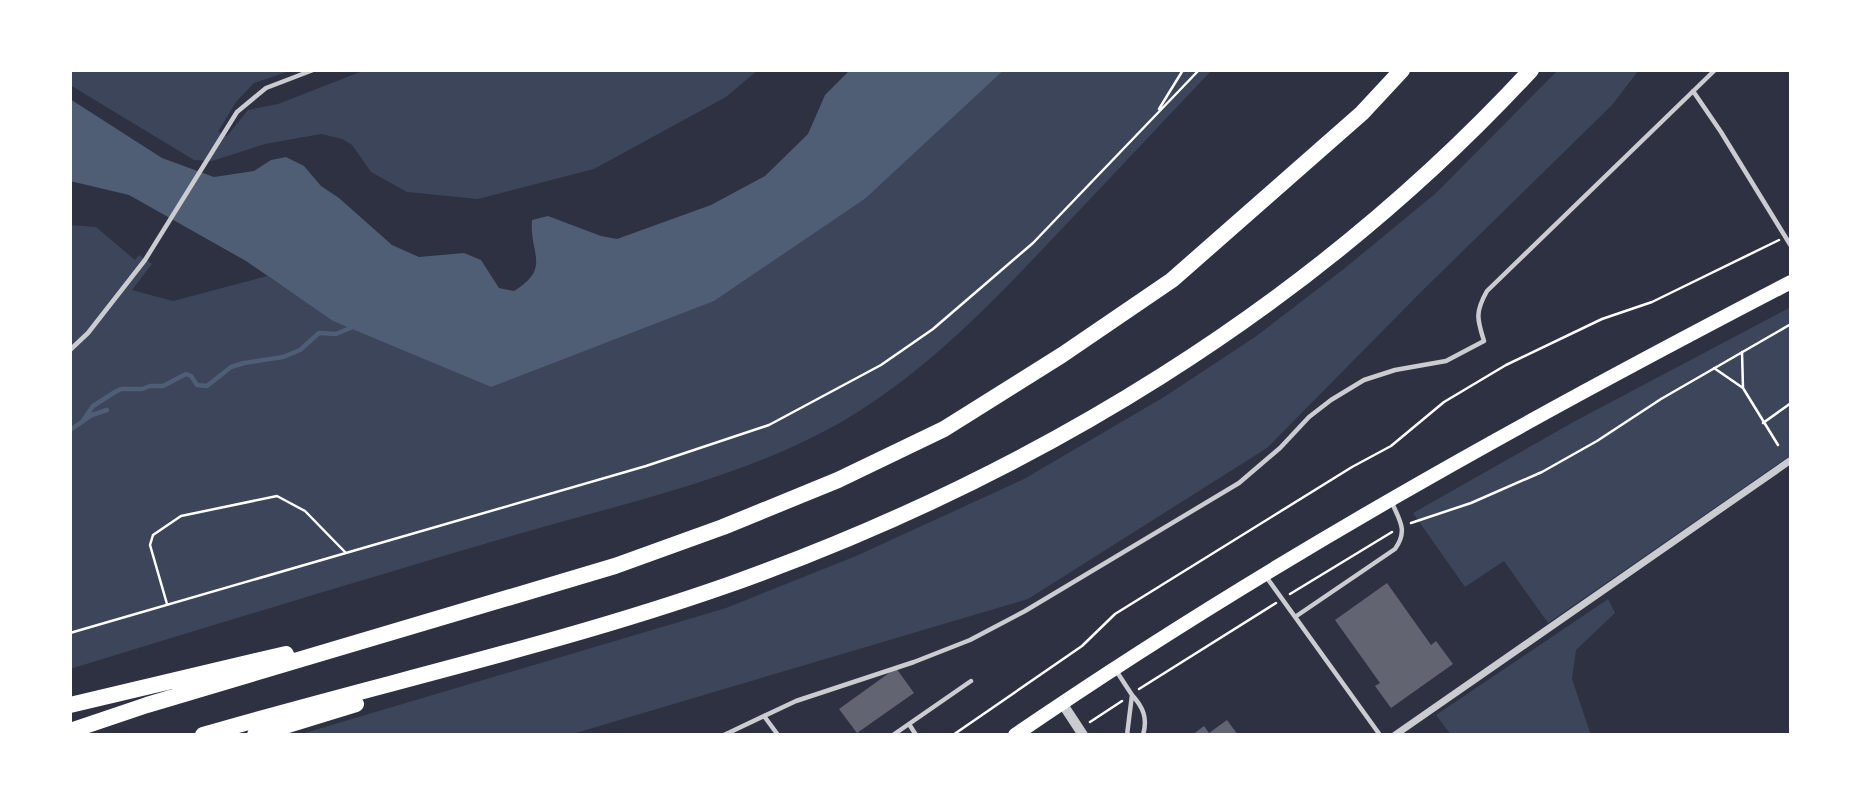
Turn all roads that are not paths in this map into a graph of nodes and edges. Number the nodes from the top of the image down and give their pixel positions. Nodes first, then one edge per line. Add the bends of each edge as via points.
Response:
1 (313, 70) edge
2 (1402, 70) edge
3 (1531, 70) edge
4 (1715, 70) edge
5 (1693, 91) junction
6 (1791, 247) edge
7 (1791, 282) edge
8 (70, 350) edge
9 (1791, 460) edge
10 (1390, 499) junction
11 (1264, 575) junction
12 (1295, 617) junction
13 (594, 627) junction
14 (388, 634) junction
15 (1115, 669) junction
16 (971, 681) dead end
17 (1132, 695) junction
18 (1062, 703) junction
19 (70, 705) edge
20 (764, 716) junction
21 (909, 724) junction
22 (70, 731) edge
23 (1081, 732) edge
24 (203, 735) edge
25 (255, 735) edge
26 (724, 735) edge
27 (778, 735) edge
28 (893, 735) edge
29 (916, 735) edge
30 (1015, 735) edge
31 (1127, 735) edge
32 (1143, 735) edge
33 (1380, 735) edge
34 (1395, 735) edge

1 - 8 lane via 258,93 237,112 150,253
2 - 14 highway via 1362,113 1172,280 944,429 838,480 723,527 615,566
3 - 13 highway via 1373,222 1269,304 1123,401 979,479 854,536 726,586
4 - 5 lane
5 - 6 lane
5 - 20 lane via 1487,291 1477,318 1484,341 1446,361 1364,380 1317,411 1239,483 970,640
7 - 10 main road
9 - 34 street
10 - 11 main road
10 - 12 lane via 1402,527 1402,539 1395,549
11 - 12 lane
11 - 15 main road
12 - 33 lane
13 - 24 highway
13 - 25 highway
14 - 19 highway via 273,656
14 - 22 highway
15 - 17 lane
15 - 18 main road
16 - 21 lane
17 - 31 lane
17 - 32 lane via 1145,715
18 - 23 street
18 - 30 main road
20 - 26 lane
20 - 27 lane
21 - 28 lane
21 - 29 lane

